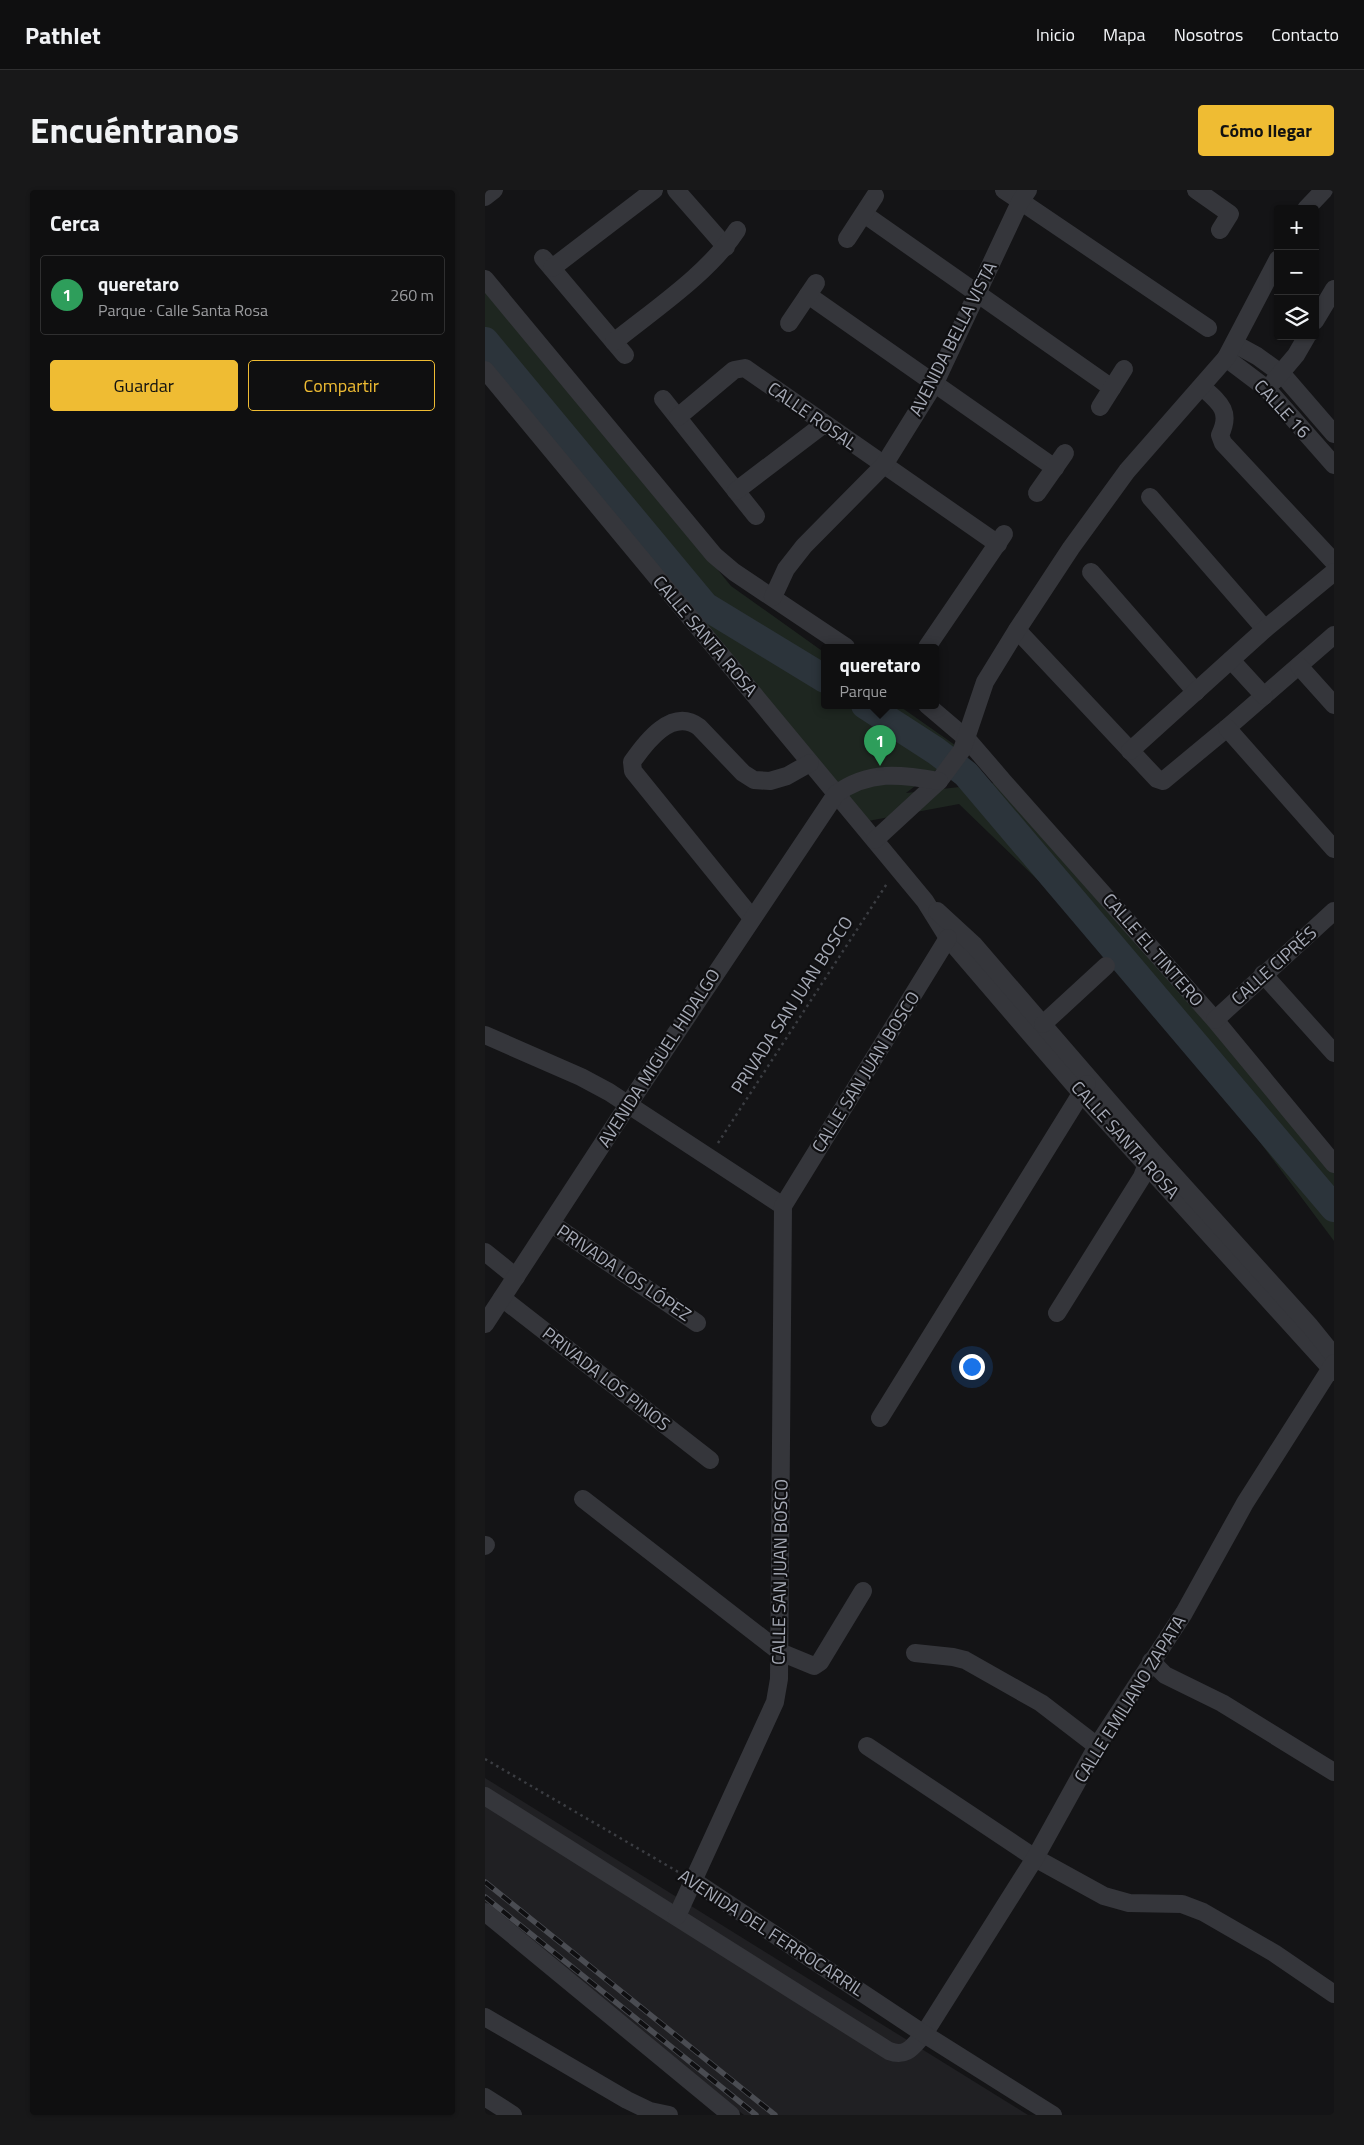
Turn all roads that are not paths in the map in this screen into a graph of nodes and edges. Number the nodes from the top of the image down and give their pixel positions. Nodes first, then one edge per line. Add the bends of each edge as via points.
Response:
1 (494, 190) edge
2 (654, 190) edge
3 (676, 190) edge
4 (1004, 190) edge
5 (1196, 190) edge
6 (1324, 190) edge
7 (875, 196) dead end
8 (1024, 196) edge
9 (485, 197) edge
10 (1310, 205) edge
11 (863, 214) junction
12 (737, 230) dead end
13 (1220, 230) dead end
14 (847, 239) dead end
15 (726, 247) junction
16 (1274, 268) edge
17 (485, 279) edge
18 (1333, 294) edge
19 (977, 295) junction
20 (1319, 315) edge
21 (789, 323) dead end
22 (1208, 328) dead end
23 (1304, 340) edge
24 (1231, 351) junction
25 (1124, 369) dead end
26 (485, 370) edge
27 (1282, 374) junction
28 (935, 383) junction
29 (1202, 387) junction
30 (1112, 388) junction
31 (1267, 389) junction
32 (663, 399) dead end
33 (1100, 407) dead end
34 (678, 417) junction
35 (824, 424) junction
36 (1334, 434) edge
37 (1065, 453) dead end
38 (884, 465) junction
39 (1334, 465) edge
40 (1055, 468) junction
41 (736, 491) junction
42 (1037, 493) dead end
43 (1150, 497) dead end
44 (757, 516) dead end
45 (1334, 562) edge
46 (1091, 572) dead end
47 (1334, 572) edge
48 (773, 597) junction
49 (1265, 629) junction
50 (1017, 630) junction
51 (1334, 634) edge
52 (842, 644) edge
53 (929, 644) edge
54 (1231, 660) junction
55 (1299, 666) junction
56 (1196, 692) junction
57 (1264, 696) junction
58 (1334, 705) edge
59 (931, 709) edge
60 (1227, 728) junction
61 (964, 745) junction
62 (1131, 751) junction
63 (810, 763) junction
64 (941, 777) junction
65 (836, 794) junction
66 (875, 840) junction
67 (1334, 849) edge
68 (925, 901) junction
69 (1334, 911) edge
70 (752, 918) junction
71 (948, 938) junction
72 (1106, 966) dead end
73 (1263, 974) junction
74 (1020, 1010) junction
75 (1215, 1020) junction
76 (1043, 1024) junction
77 (485, 1035) edge
78 (1332, 1047) edge
79 (1086, 1086) junction
80 (627, 1105) junction
81 (1149, 1158) junction
82 (1334, 1164) edge
83 (783, 1206) junction
84 (552, 1224) junction
85 (485, 1252) edge
86 (516, 1276) junction
87 (502, 1298) junction
88 (1057, 1313) dead end
89 (697, 1322) dead end
90 (485, 1324) edge
91 (1333, 1365) edge
92 (880, 1418) dead end
93 (710, 1460) dead end
94 (583, 1499) dead end
95 (863, 1591) dead end
96 (780, 1652) junction
97 (915, 1653) dead end
98 (1151, 1661) junction
99 (1165, 1675) junction
100 (1126, 1700) junction
101 (867, 1746) dead end
102 (1097, 1746) junction
103 (1334, 1772) edge
104 (485, 1796) edge
105 (1035, 1858) junction
106 (694, 1881) junction
107 (485, 1912) edge
108 (677, 1916) junction
109 (1334, 1994) edge
110 (485, 2017) edge
111 (924, 2034) junction
112 (485, 2097) edge
113 (513, 2115) edge
114 (669, 2115) edge
115 (731, 2115) edge
116 (1053, 2115) edge

1 - 9 street
2 - 15 street via 548,263 620,349
3 - 15 street
4 - 8 street
5 - 13 street via 1229,214
6 - 10 street
7 - 11 street
8 - 19 street, AVENIDA BELLA VISTA
8 - 22 street
11 - 14 street
11 - 19 street
12 - 15 street
16 - 24 street
17 - 48 street via 714,555
18 - 20 street
19 - 28 street, AVENIDA BELLA VISTA
19 - 30 street
21 - 28 street via 812,289
23 - 27 street
24 - 27 street, CALLE 16
24 - 29 street
24 - 31 street, CALLE 16
25 - 30 street
26 - 63 street, CALLE SANTA ROSA
27 - 31 street
27 - 36 street, CALLE 16
28 - 38 street, AVENIDA BELLA VISTA
28 - 40 street
29 - 45 street via 1225,413 1220,435 1223,443
29 - 50 street via 1127,471
30 - 33 street
31 - 39 street, CALLE 16
32 - 34 street
34 - 35 street, CALLE ROSAL via 734,370 745,368
34 - 41 street
35 - 38 street, CALLE ROSAL
35 - 41 street
37 - 40 street
38 - 48 street, AVENIDA BELLA VISTA via 804,546 786,569
38 - 53 street, CALLE ROSAL via 1001,539
40 - 42 street
41 - 44 street
43 - 49 street
46 - 56 street
47 - 49 street
48 - 52 street
49 - 54 street
50 - 61 street via 985,682
50 - 62 street
51 - 55 street
54 - 56 street
54 - 57 street
55 - 57 street
55 - 58 street
56 - 62 street
57 - 60 street
59 - 61 street, CALLE EL TINTERO
60 - 62 street via 1163,782
60 - 67 street
61 - 64 street
61 - 75 street, CALLE EL TINTERO
63 - 65 street, CALLE SANTA ROSA
63 - 70 street via 787,776 770,781 754,780 743,773 699,727 681,721 655,732 632,762 633,771
64 - 65 street via 876,776 850,784
64 - 66 street
65 - 66 street, CALLE SANTA ROSA
65 - 70 street, AVENIDA MIGUEL HIDALGO
66 - 68 street, CALLE SANTA ROSA
68 - 71 street, CALLE SANTA ROSA
68 - 74 street, CALLE SANTA ROSA via 963,933
69 - 73 street, CALLE CIPRÉS
70 - 80 street, AVENIDA MIGUEL HIDALGO
71 - 74 street, CALLE SANTA ROSA
71 - 83 street, CALLE SAN JUAN BOSCO
72 - 76 street
73 - 75 street, CALLE CIPRÉS
73 - 78 street
74 - 76 street, CALLE SANTA ROSA
74 - 79 street, CALLE SANTA ROSA
75 - 82 street, CALLE EL TINTERO
76 - 79 street, CALLE SANTA ROSA
77 - 80 street via 581,1077
79 - 81 street, CALLE SANTA ROSA
79 - 92 street
80 - 83 street
80 - 84 street, AVENIDA MIGUEL HIDALGO
81 - 88 street via 1142,1177
81 - 91 street, CALLE SANTA ROSA via 1286,1308
83 - 96 street, CALLE SAN JUAN BOSCO
84 - 86 street, AVENIDA MIGUEL HIDALGO
84 - 89 street, PRIVADA LOS LÓPEZ
85 - 86 street
86 - 87 street, AVENIDA MIGUEL HIDALGO
87 - 90 street, AVENIDA MIGUEL HIDALGO
87 - 93 street, PRIVADA LOS PINOS
91 - 98 street, CALLE EMILIANO ZAPATA via 1245,1503 1183,1613
94 - 96 street
95 - 96 street via 817,1666
96 - 106 street, CALLE SAN JUAN BOSCO via 775,1702
97 - 102 street via 965,1660 1041,1703
98 - 99 street
98 - 100 street, CALLE EMILIANO ZAPATA
99 - 100 street
99 - 103 street via 1222,1703
100 - 102 street, CALLE EMILIANO ZAPATA
101 - 105 street
102 - 105 street, CALLE EMILIANO ZAPATA
104 - 108 street, CALLE EMILIANO ZAPATA
105 - 109 street via 1104,1896 1129,1903 1182,1904 1203,1912 1274,1953
105 - 111 street, CALLE EMILIANO ZAPATA
106 - 108 street, CALLE SAN JUAN BOSCO
106 - 111 street, AVENIDA DEL FERROCARRIL
107 - 115 street
108 - 111 street, CALLE EMILIANO ZAPATA via 889,2051 897,2054 907,2052
110 - 114 street via 627,2100 650,2111
111 - 116 street, AVENIDA DEL FERROCARRIL
112 - 113 street

